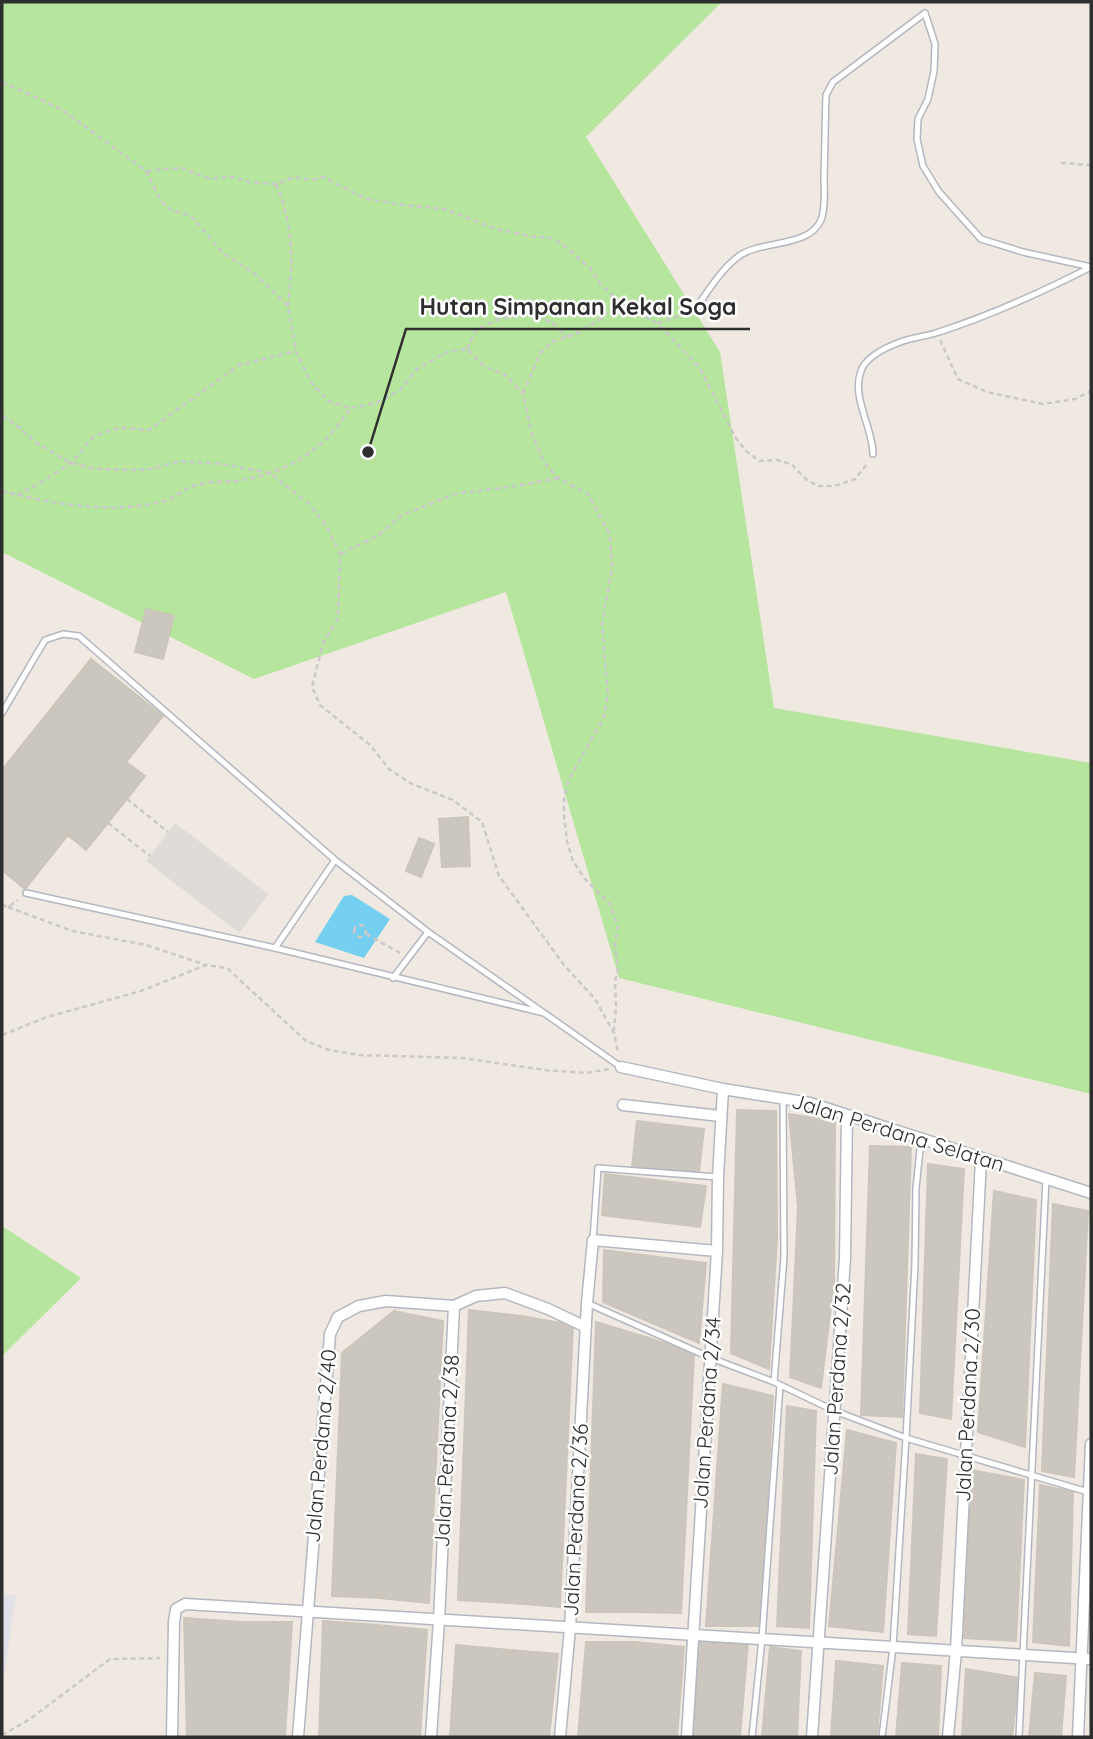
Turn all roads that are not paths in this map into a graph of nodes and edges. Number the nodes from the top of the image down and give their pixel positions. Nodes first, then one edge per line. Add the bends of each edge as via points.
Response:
1 (1091, 267) edge
2 (701, 301) road end
3 (873, 454) road end
4 (2, 713) edge
5 (335, 860) junction
6 (26, 893) road end
7 (428, 932) junction
8 (275, 948) junction
9 (393, 978) junction
10 (544, 1013) junction
11 (621, 1067) joint
12 (723, 1089) junction
13 (783, 1097) junction
14 (624, 1105) dead end
15 (847, 1115) junction
16 (720, 1116) junction
17 (921, 1139) junction
18 (981, 1158) junction
19 (718, 1177) junction
20 (1046, 1179) junction
21 (1091, 1193) edge
22 (593, 1240) junction
23 (718, 1251) junction
24 (587, 1303) junction
25 (454, 1306) junction
26 (586, 1327) junction
27 (711, 1358) junction
28 (777, 1383) junction
29 (835, 1411) junction
30 (906, 1438) junction
31 (1091, 1444) edge
32 (964, 1455) junction
33 (1031, 1474) junction
34 (1090, 1493) edge
35 (307, 1612) junction
36 (439, 1620) junction
37 (570, 1628) junction
38 (692, 1635) junction
39 (762, 1639) junction
40 (817, 1642) junction
41 (892, 1647) junction
42 (956, 1651) junction
43 (1024, 1655) junction
44 (1087, 1659) edge
45 (172, 1737) edge
46 (298, 1737) edge
47 (431, 1737) edge
48 (560, 1737) edge
49 (687, 1737) edge
50 (752, 1737) edge
51 (812, 1737) edge
52 (882, 1737) edge
53 (948, 1737) edge
54 (1019, 1737) edge
55 (1078, 1737) edge

1 - 2 lane via 981,239 939,192 923,166 917,139 918,120 934,71 935,44 925,13 833,82 826,95 820,222 809,233 786,243 740,255
1 - 3 lane via 1023,302 902,341 871,357 860,370 859,388
4 - 5 lane via 45,640 63,634 79,636
5 - 7 lane
5 - 8 lane
6 - 8 lane
7 - 9 lane
7 - 10 lane
8 - 9 lane
9 - 10 lane
10 - 11 lane
11 - 12 street, Jalan Perdana Selatan
12 - 13 street, Jalan Perdana Selatan
12 - 16 street, Jalan Perdana 2/34
13 - 15 street, Jalan Perdana Selatan
13 - 28 lane via 784,1257
14 - 16 street
15 - 17 street, Jalan Perdana Selatan
15 - 29 street, Jalan Perdana 2/32 via 845,1258
16 - 19 street, Jalan Perdana 2/34
17 - 18 street, Jalan Perdana Selatan
17 - 30 lane
18 - 20 street, Jalan Perdana Selatan
18 - 32 street, Jalan Perdana 2/30
19 - 22 lane via 598,1168
19 - 23 street, Jalan Perdana 2/34
20 - 21 street, Jalan Perdana Selatan
20 - 33 lane
22 - 23 street
22 - 24 street, Jalan Perdana 2/36
23 - 27 street, Jalan Perdana 2/34
24 - 26 street, Jalan Perdana 2/36
24 - 27 lane
25 - 26 street via 476,1296 505,1293
25 - 35 street, Jalan Perdana 2/40 via 386,1301 359,1306 338,1317 330,1334
25 - 36 street, Jalan Perdana 2/38
26 - 37 street, Jalan Perdana 2/36
27 - 28 lane
27 - 38 street, Jalan Perdana 2/34
28 - 29 lane
28 - 39 lane
29 - 30 lane
29 - 40 street, Jalan Perdana 2/32
30 - 32 lane
30 - 41 lane
31 - 34 street
32 - 33 lane
32 - 42 street, Jalan Perdana 2/30
33 - 34 lane
33 - 43 lane
34 - 44 street
35 - 36 street
35 - 45 street via 185,1604 176,1609
35 - 46 street, Jalan Perdana 2/40
36 - 37 street
36 - 47 street, Jalan Perdana 2/38
37 - 38 street
37 - 48 street, Jalan Perdana 2/36
38 - 39 street
38 - 49 street, Jalan Perdana 2/34
39 - 40 street
39 - 50 lane
40 - 41 street
40 - 51 street, Jalan Perdana 2/32
41 - 42 street
41 - 52 lane
42 - 43 street
42 - 53 street, Jalan Perdana 2/30
43 - 44 street
43 - 54 lane
44 - 55 street

